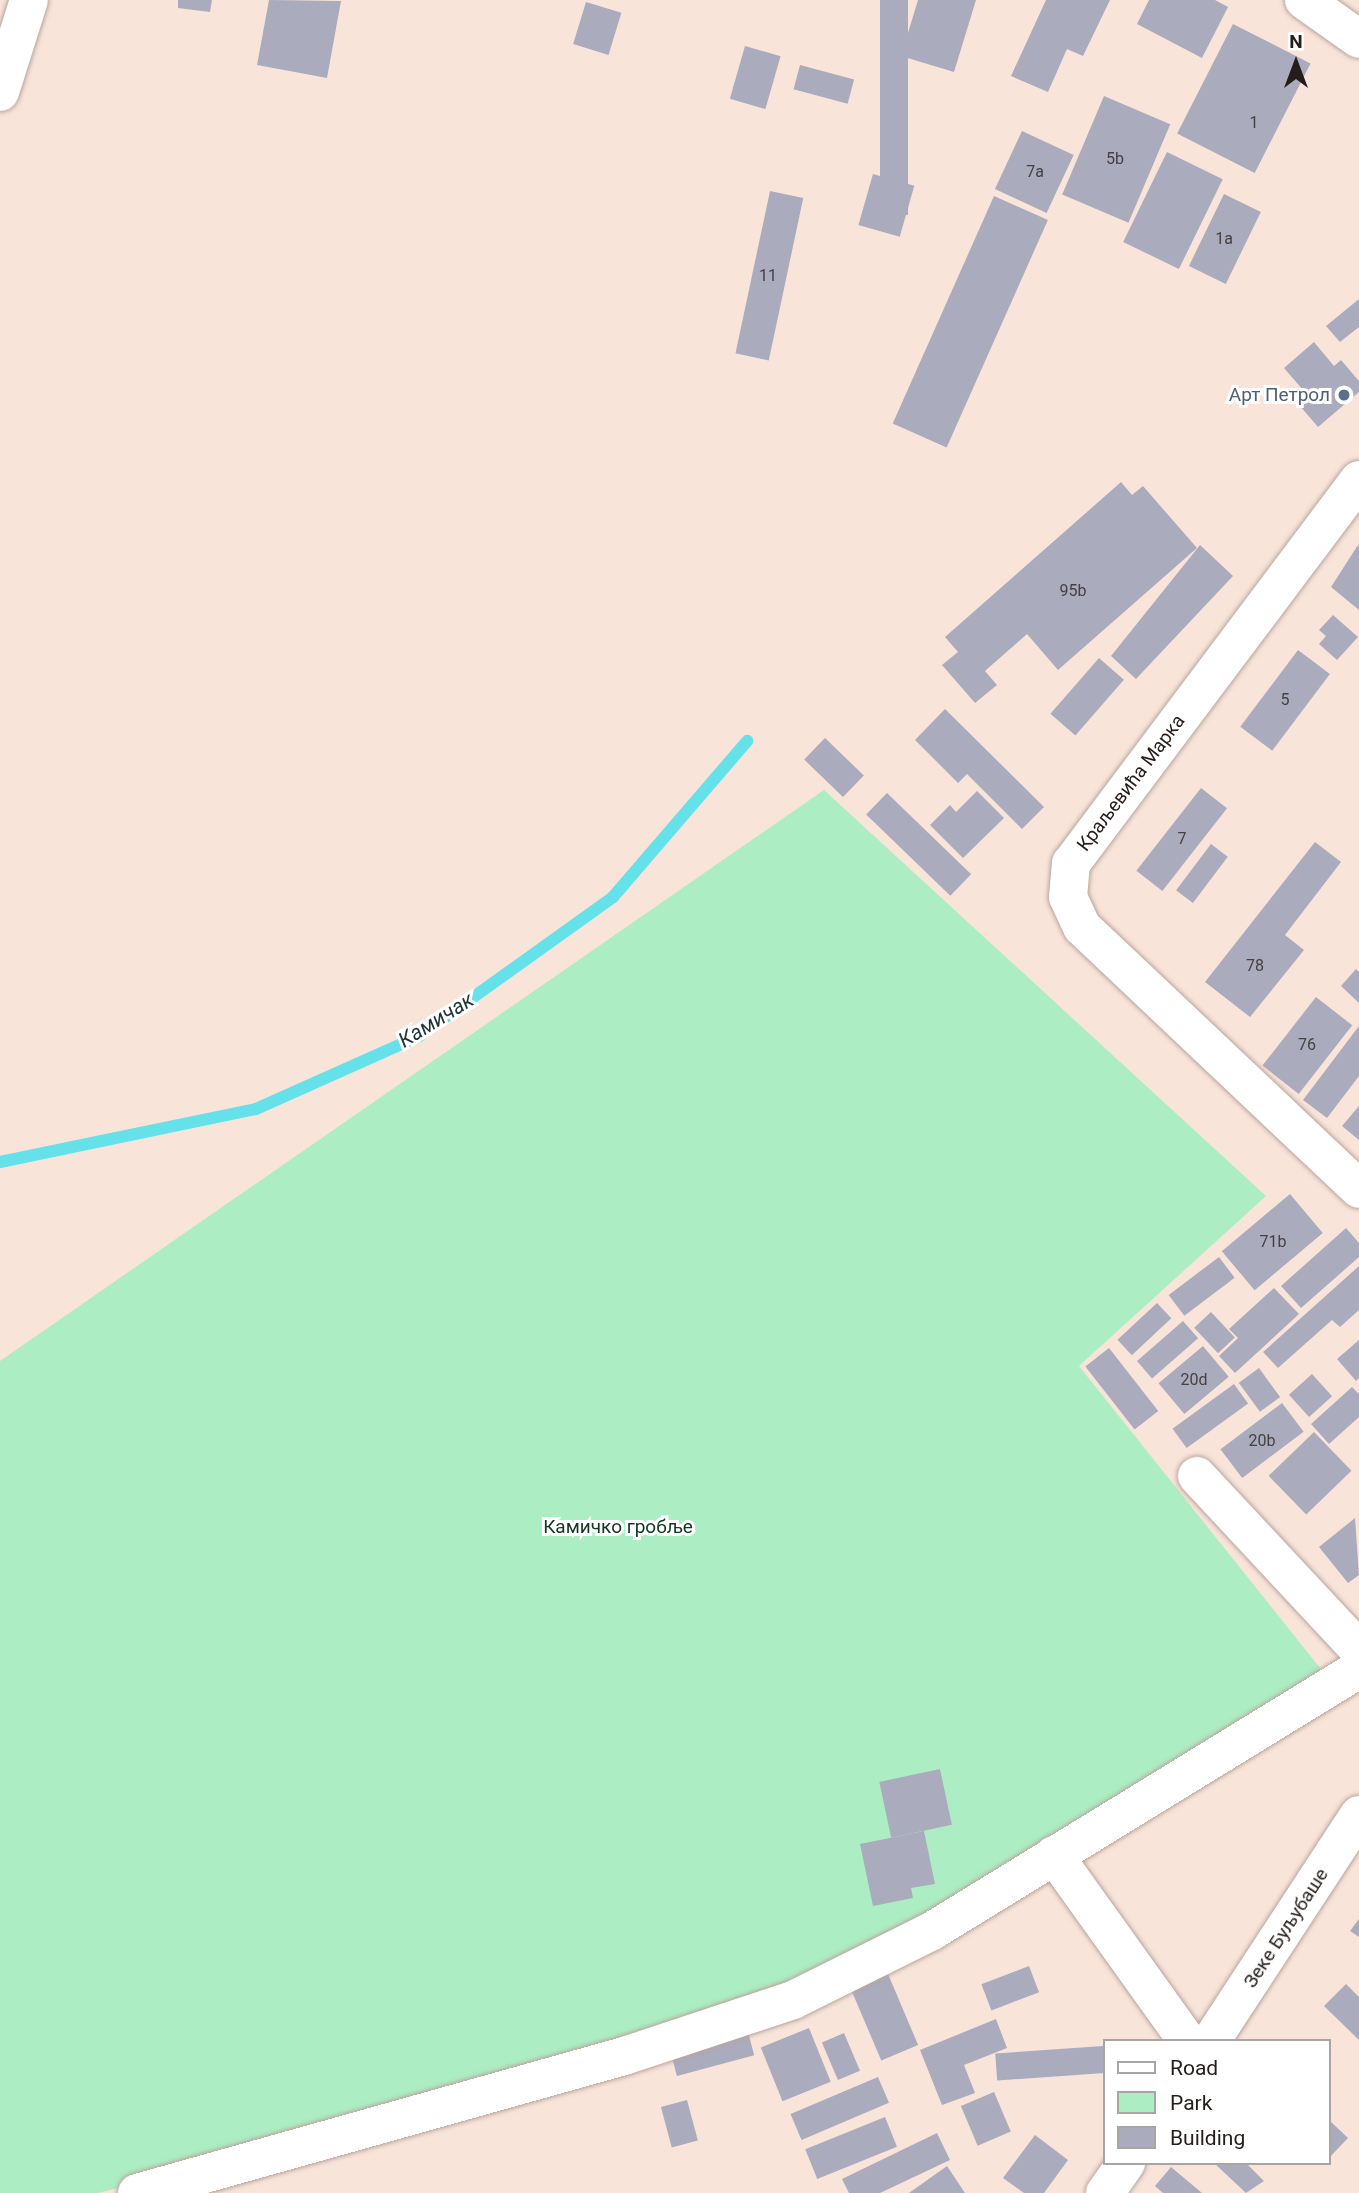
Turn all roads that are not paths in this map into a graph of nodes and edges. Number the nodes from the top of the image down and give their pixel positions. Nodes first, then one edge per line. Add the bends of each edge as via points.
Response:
1 (29, 0) edge
2 (1304, 0) edge
3 (1347, 0) edge
4 (1359, 23) edge
5 (1359, 39) edge
6 (0, 92) edge
7 (1359, 480) edge
8 (1359, 1189) edge
9 (1197, 1476) dead end
10 (1359, 1650) edge
11 (1359, 1669) edge
12 (1359, 1815) edge
13 (1054, 1855) junction
14 (1186, 2039) edge
15 (1212, 2039) edge
16 (1125, 2165) edge
17 (137, 2193) edge
18 (1105, 2193) edge

1 - 6 street
2 - 5 street
3 - 4 street
7 - 8 street, Краљевића Марка via 1071,863 1068,897 1083,927
9 - 10 street
11 - 13 street
12 - 15 street, Зеке Буљубаше
13 - 14 street
13 - 17 street via 932,1931 793,2000 624,2056
16 - 18 street

